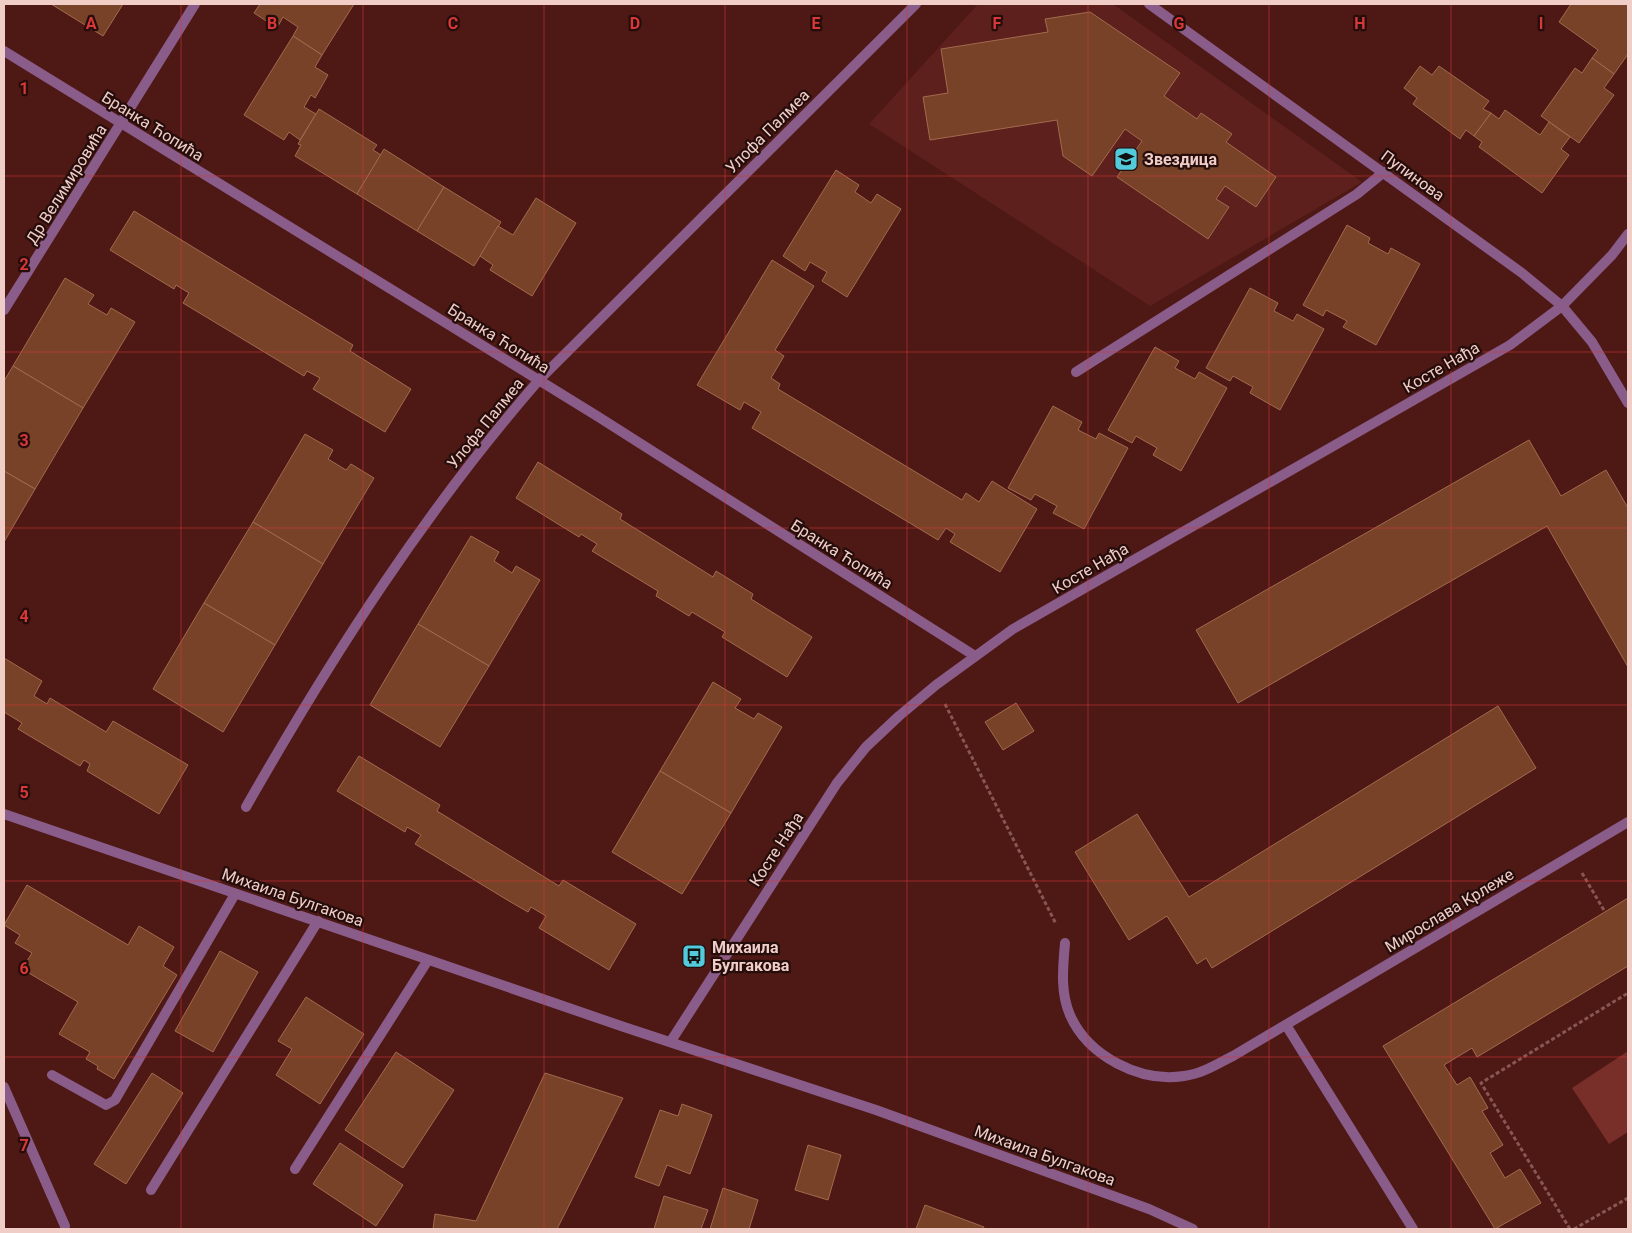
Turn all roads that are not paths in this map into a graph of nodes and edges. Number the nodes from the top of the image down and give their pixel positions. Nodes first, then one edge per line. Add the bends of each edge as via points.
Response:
1 (195, 4) edge
2 (916, 4) edge
3 (1149, 4) edge
4 (4, 51) edge
5 (122, 124) junction
6 (1384, 172) junction
7 (1628, 234) edge
8 (1562, 306) junction
9 (4, 310) edge
10 (1076, 372) dead end
11 (539, 380) junction
12 (1628, 403) edge
13 (974, 656) junction
14 (246, 806) dead end
15 (4, 814) edge
16 (1628, 822) edge
17 (235, 894) junction
18 (318, 922) junction
19 (1065, 943) road end
20 (428, 960) junction
21 (1286, 1025) junction
22 (671, 1041) junction
23 (52, 1075) dead end
24 (4, 1087) edge
25 (295, 1168) dead end
26 (151, 1190) dead end
27 (65, 1226) dead end
28 (1194, 1229) edge
29 (1413, 1229) edge

1 - 5 street, Др Велимировића
2 - 11 street, Улофа Палмеа
3 - 6 street, Пупинова
4 - 5 street, Бранка Ћопића
5 - 9 street, Др Велимировића
5 - 11 street, Бранка Ћопића
6 - 8 street, Пупинова
6 - 10 street via 1357,194
7 - 8 street, Косте Нађа
8 - 12 street, Пупинова via 1592,342
8 - 13 street, Косте Нађа via 1510,345 1013,629
11 - 13 street, Бранка Ћопића
11 - 14 street, Улофа Палмеа via 449,490 388,574
13 - 22 street, Косте Нађа via 866,747 837,783
15 - 17 street, Михаила Булгакова
16 - 21 street, Мирослава Крлеже
17 - 18 street, Михаила Булгакова
17 - 23 street via 115,1100 106,1105
18 - 20 street, Михаила Булгакова
18 - 26 street
19 - 21 street, Мирослава Крлеже via 1063,992 1070,1015 1082,1035 1097,1050 1138,1073 1183,1077 1204,1072
20 - 22 street, Михаила Булгакова
20 - 25 street
21 - 29 street
22 - 28 street, Михаила Булгакова via 885,1114 1149,1209
24 - 27 street

